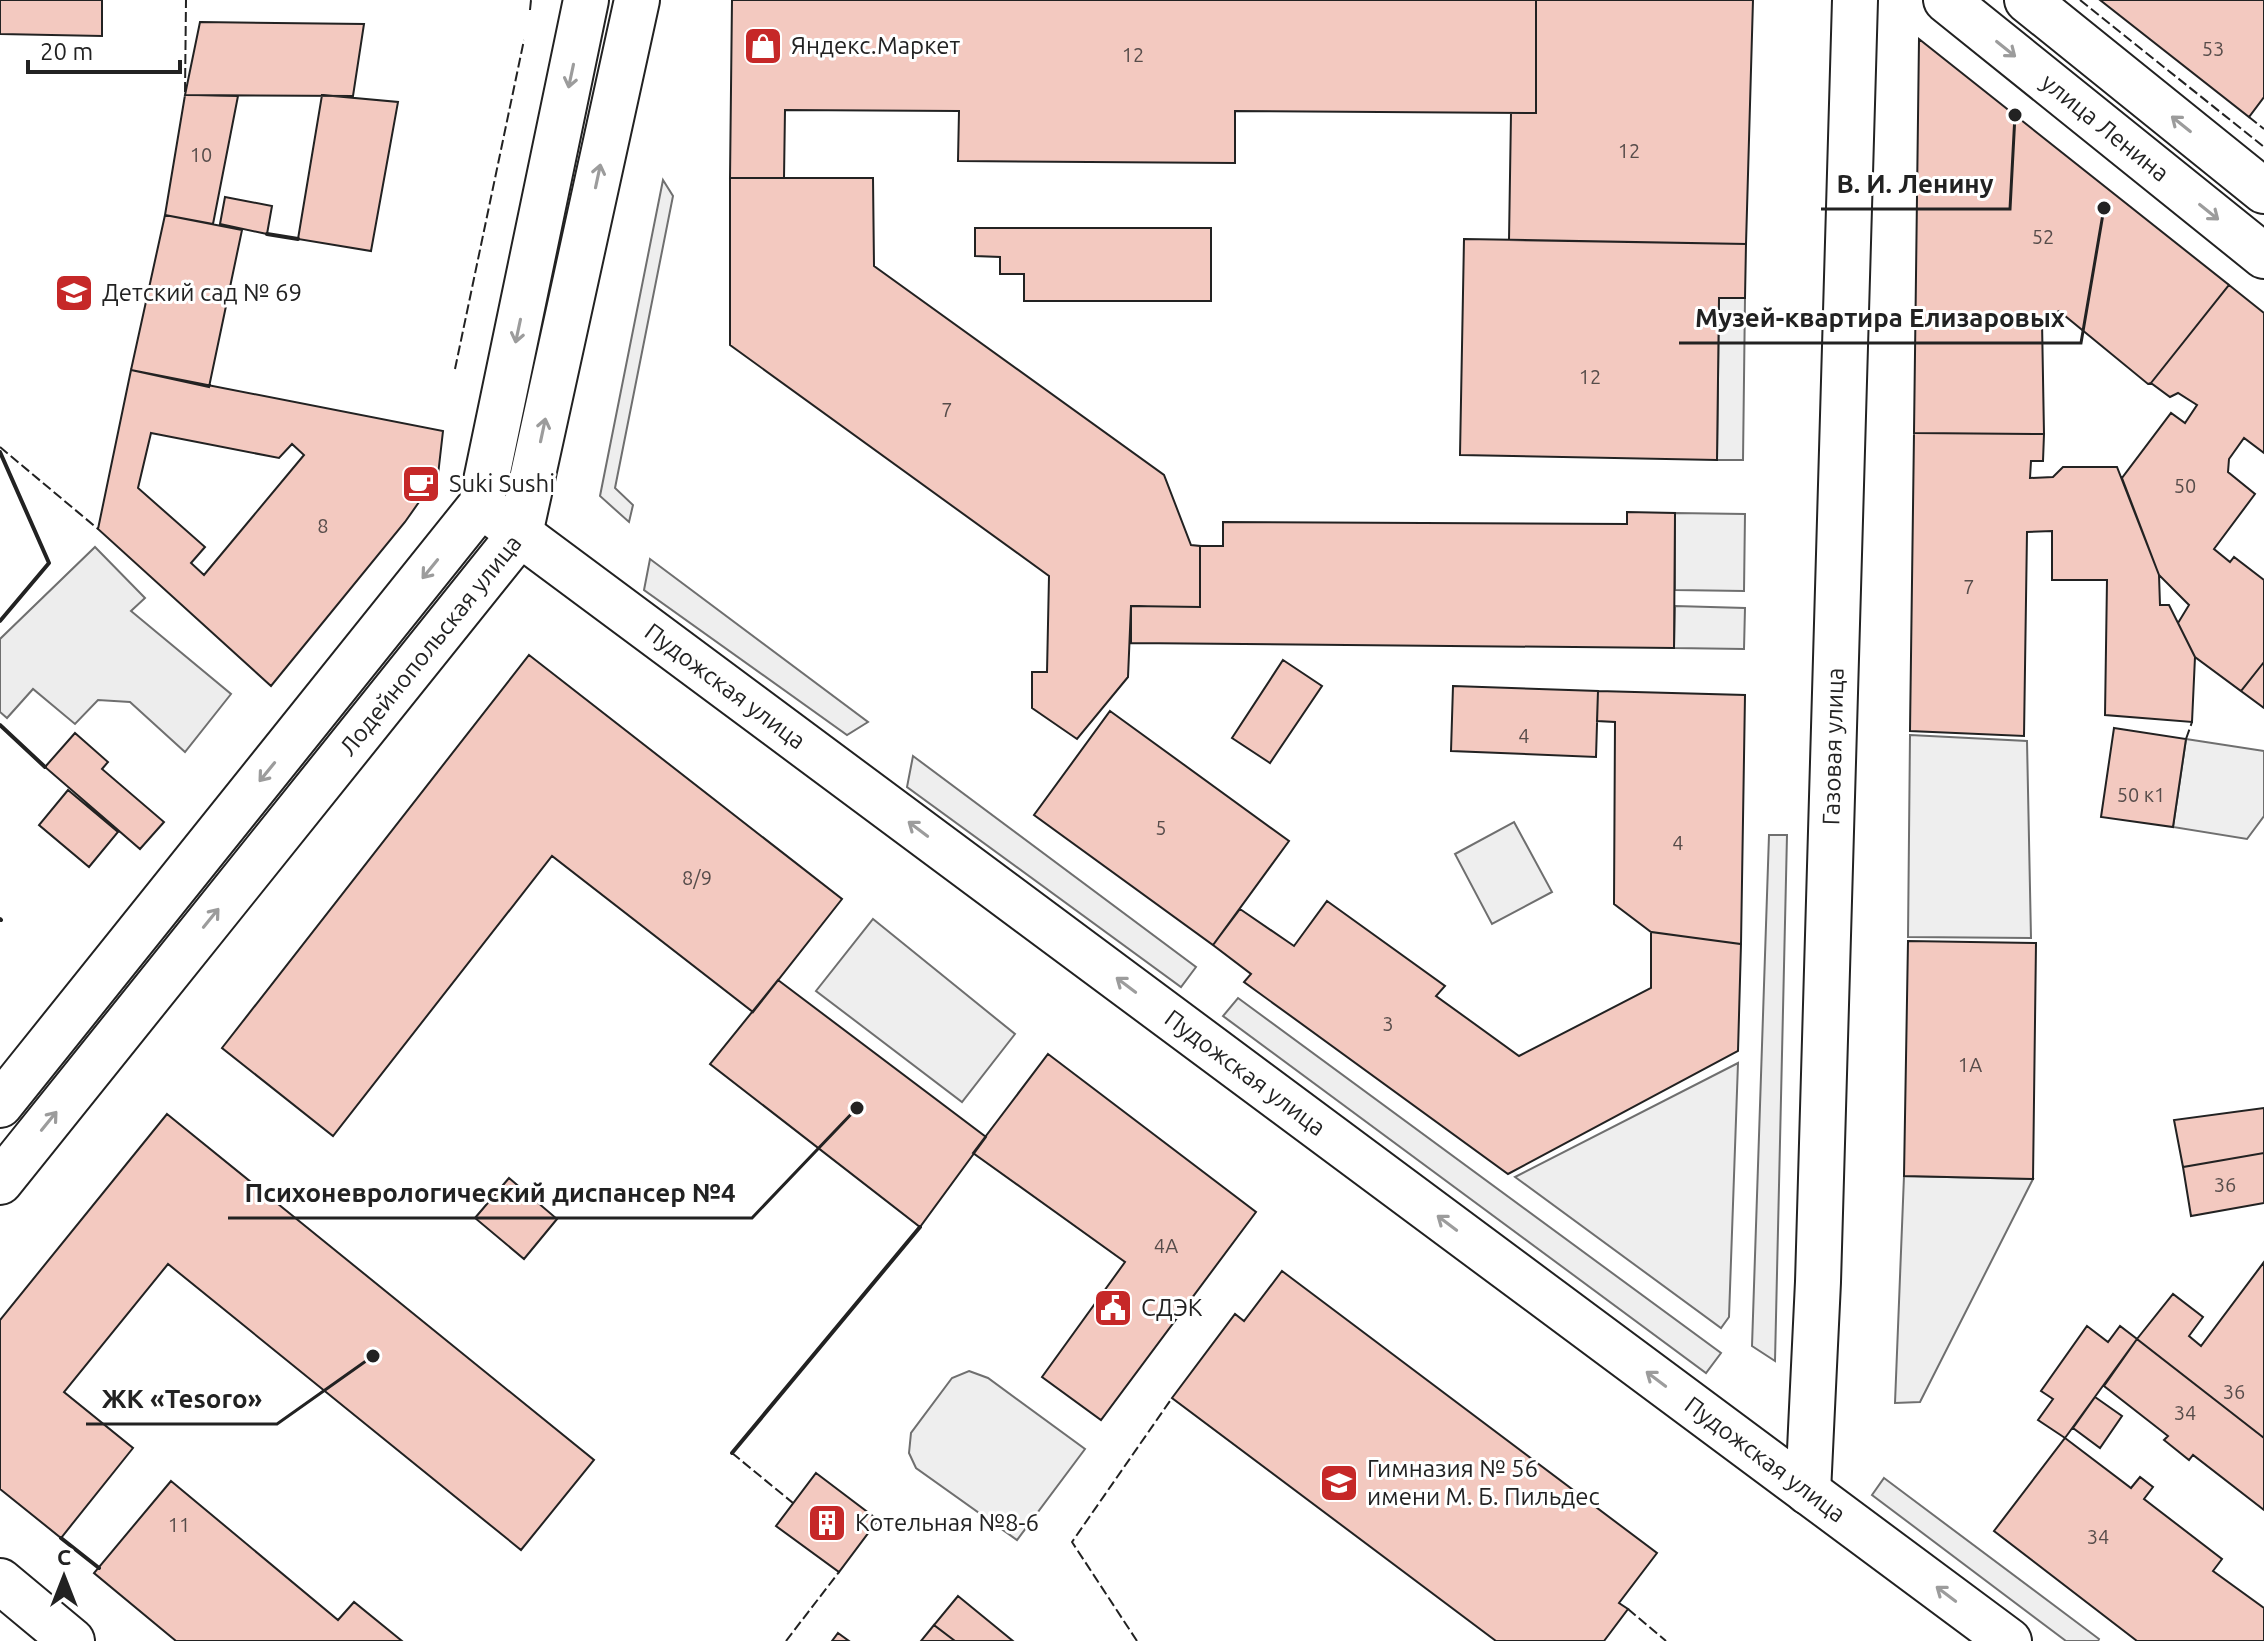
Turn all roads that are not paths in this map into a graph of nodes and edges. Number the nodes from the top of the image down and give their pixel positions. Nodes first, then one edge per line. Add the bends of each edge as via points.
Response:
1 (586, 0) edge
2 (637, 0) edge
3 (1855, 0) edge
4 (1946, 0) edge
5 (2027, 0) edge
6 (2264, 191) edge
7 (2264, 256) edge
8 (481, 505) junction
9 (520, 534) junction
10 (0, 1105) edge
11 (0, 1182) edge
12 (1808, 1492) junction
13 (0, 1581) edge
14 (72, 1641) edge
15 (2009, 1641) edge

1 -> 8 street, Лодейнопольская улица
9 -> 2 street, Лодейнопольская улица
3 - 12 street, Газовая улица
4 -> 7 street, улица Ленина
6 -> 5 street
8 - 9 street, Пудожская улица
8 -> 10 street, Лодейнопольская улица
11 -> 9 street, Лодейнопольская улица
12 -> 9 street, Пудожская улица
15 -> 12 street, Пудожская улица
13 - 14 street

